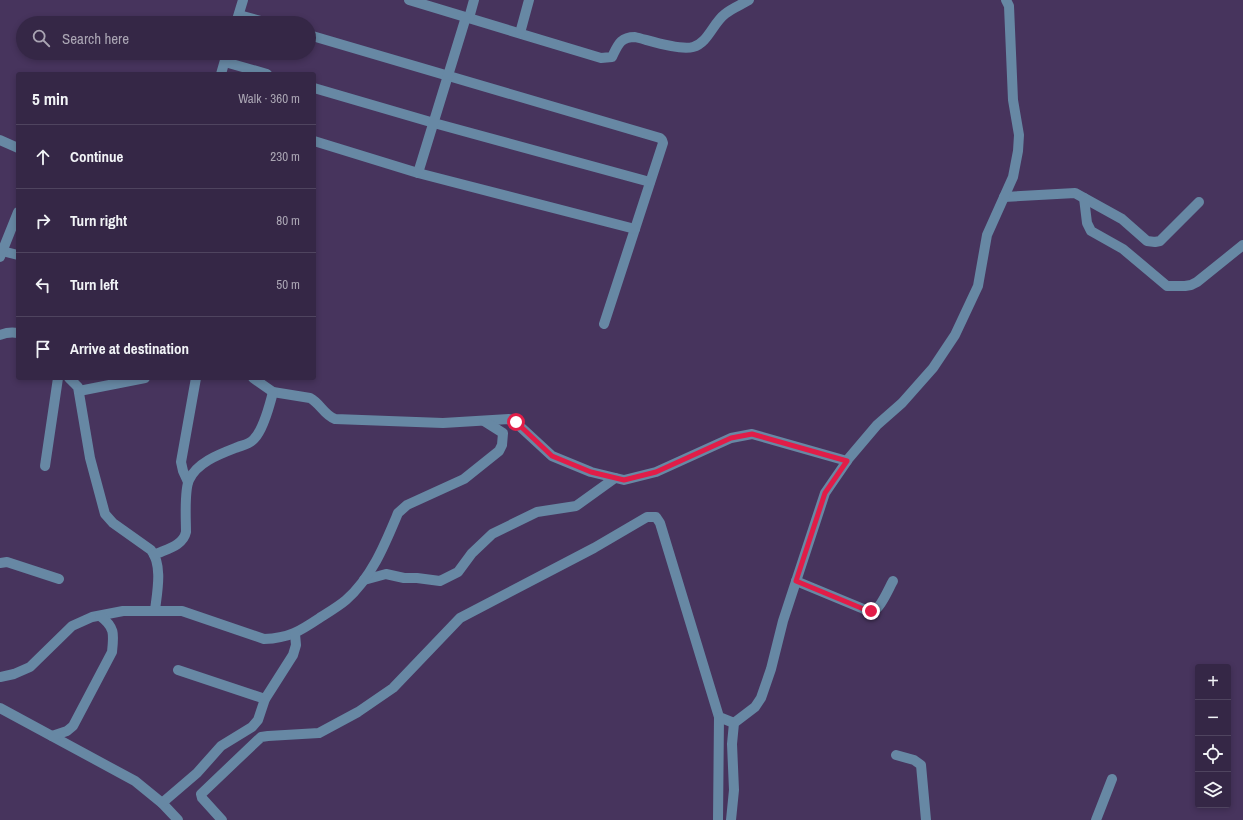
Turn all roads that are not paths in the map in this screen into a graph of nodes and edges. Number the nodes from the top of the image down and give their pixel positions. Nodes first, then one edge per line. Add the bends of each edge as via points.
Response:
1 (244, 0) edge
2 (474, 0) edge
3 (529, 0) edge
4 (749, 0) edge
5 (1006, 0) edge
6 (416, 1) edge
7 (239, 16) edge
8 (468, 17) junction
9 (520, 33) junction
10 (316, 37) edge
11 (225, 60) edge
12 (233, 60) edge
13 (222, 72) edge
14 (262, 72) edge
15 (449, 75) junction
16 (316, 89) edge
17 (434, 123) junction
18 (0, 140) edge
19 (316, 143) edge
20 (16, 147) edge
21 (418, 173) junction
22 (650, 182) junction
23 (1004, 197) junction
24 (1084, 198) junction
25 (1199, 202) dead end
26 (16, 217) edge
27 (635, 229) junction
28 (1243, 245) edge
29 (1, 254) edge
30 (16, 255) edge
31 (604, 324) dead end
32 (16, 333) edge
33 (0, 335) edge
34 (58, 380) edge
35 (70, 380) edge
36 (135, 380) edge
37 (193, 380) edge
38 (256, 380) edge
39 (78, 391) junction
40 (273, 392) junction
41 (484, 421) junction
42 (847, 461) junction
43 (45, 466) dead end
44 (615, 478) junction
45 (188, 482) junction
46 (154, 555) junction
47 (0, 563) edge
48 (59, 579) dead end
49 (364, 580) junction
50 (796, 581) junction
51 (893, 581) dead end
52 (155, 610) junction
53 (100, 616) junction
54 (295, 634) junction
55 (178, 670) dead end
56 (0, 677) edge
57 (265, 698) junction
58 (0, 708) edge
59 (720, 717) junction
60 (734, 723) junction
61 (52, 736) junction
62 (896, 755) dead end
63 (1112, 779) dead end
64 (162, 803) junction
65 (178, 820) edge
66 (222, 820) edge
67 (718, 820) edge
68 (731, 820) edge
69 (926, 820) edge
70 (1096, 820) edge

1 - 7 street
2 - 8 street
3 - 9 street
4 - 9 street via 724,14 701,43 694,47 686,48 628,37 620,41 612,57 601,58
5 - 23 street via 1009,6 1013,100 1019,135 1012,177
6 - 8 street
8 - 9 street
8 - 15 street
10 - 15 street
11 - 13 street
12 - 14 street
15 - 17 street
15 - 22 street via 660,138 663,144
16 - 17 street
17 - 21 street
17 - 22 street
18 - 20 street
19 - 21 street
21 - 27 street
22 - 27 street
23 - 24 street via 1075,194
23 - 42 street via 987,235 978,286 955,335 933,368 902,403 876,425
24 - 25 street via 1122,219 1147,241 1155,242 1160,241
24 - 28 street via 1087,223 1091,231 1123,249 1167,286 1191,285 1197,282
26 - 29 street
27 - 31 street
29 - 30 street
32 - 33 street via 5,332
34 - 43 street
35 - 39 street via 78,387
36 - 39 street
37 - 45 street via 181,462
38 - 40 street
39 - 46 street via 90,458 106,514 113,523 151,550
40 - 41 street via 310,398 335,419 443,423
40 - 45 street via 269,408 254,440 215,456 196,469
41 - 44 street via 513,420 552,456 591,472
41 - 49 street via 503,433 502,445 498,451 464,479 401,509 384,548
42 - 44 street via 752,434 731,438 651,474 627,480
42 - 50 street via 825,493
44 - 49 street via 576,506 537,512 492,534 458,572 440,581 386,574
45 - 46 street via 185,537 177,545
46 - 52 street via 158,574
47 - 48 street via 7,562
49 - 54 street via 346,600
50 - 51 street via 871,611 878,607
50 - 60 street via 761,698 755,707
52 - 53 street via 123,611
52 - 54 street via 182,611 264,639
53 - 56 street via 72,626 30,667
53 - 61 street via 113,630 112,652 73,726
54 - 57 street via 296,645 293,655
55 - 57 street
57 - 64 street via 258,720 252,727 221,746 197,773
58 - 61 street
59 - 60 street
59 - 66 street via 660,523 656,517 647,517 594,548 460,618 393,688 358,712 319,733 261,737 201,794
59 - 67 street
60 - 68 street via 734,790
61 - 64 street via 135,781
62 - 69 street via 914,760 921,765
63 - 70 street
64 - 65 street

